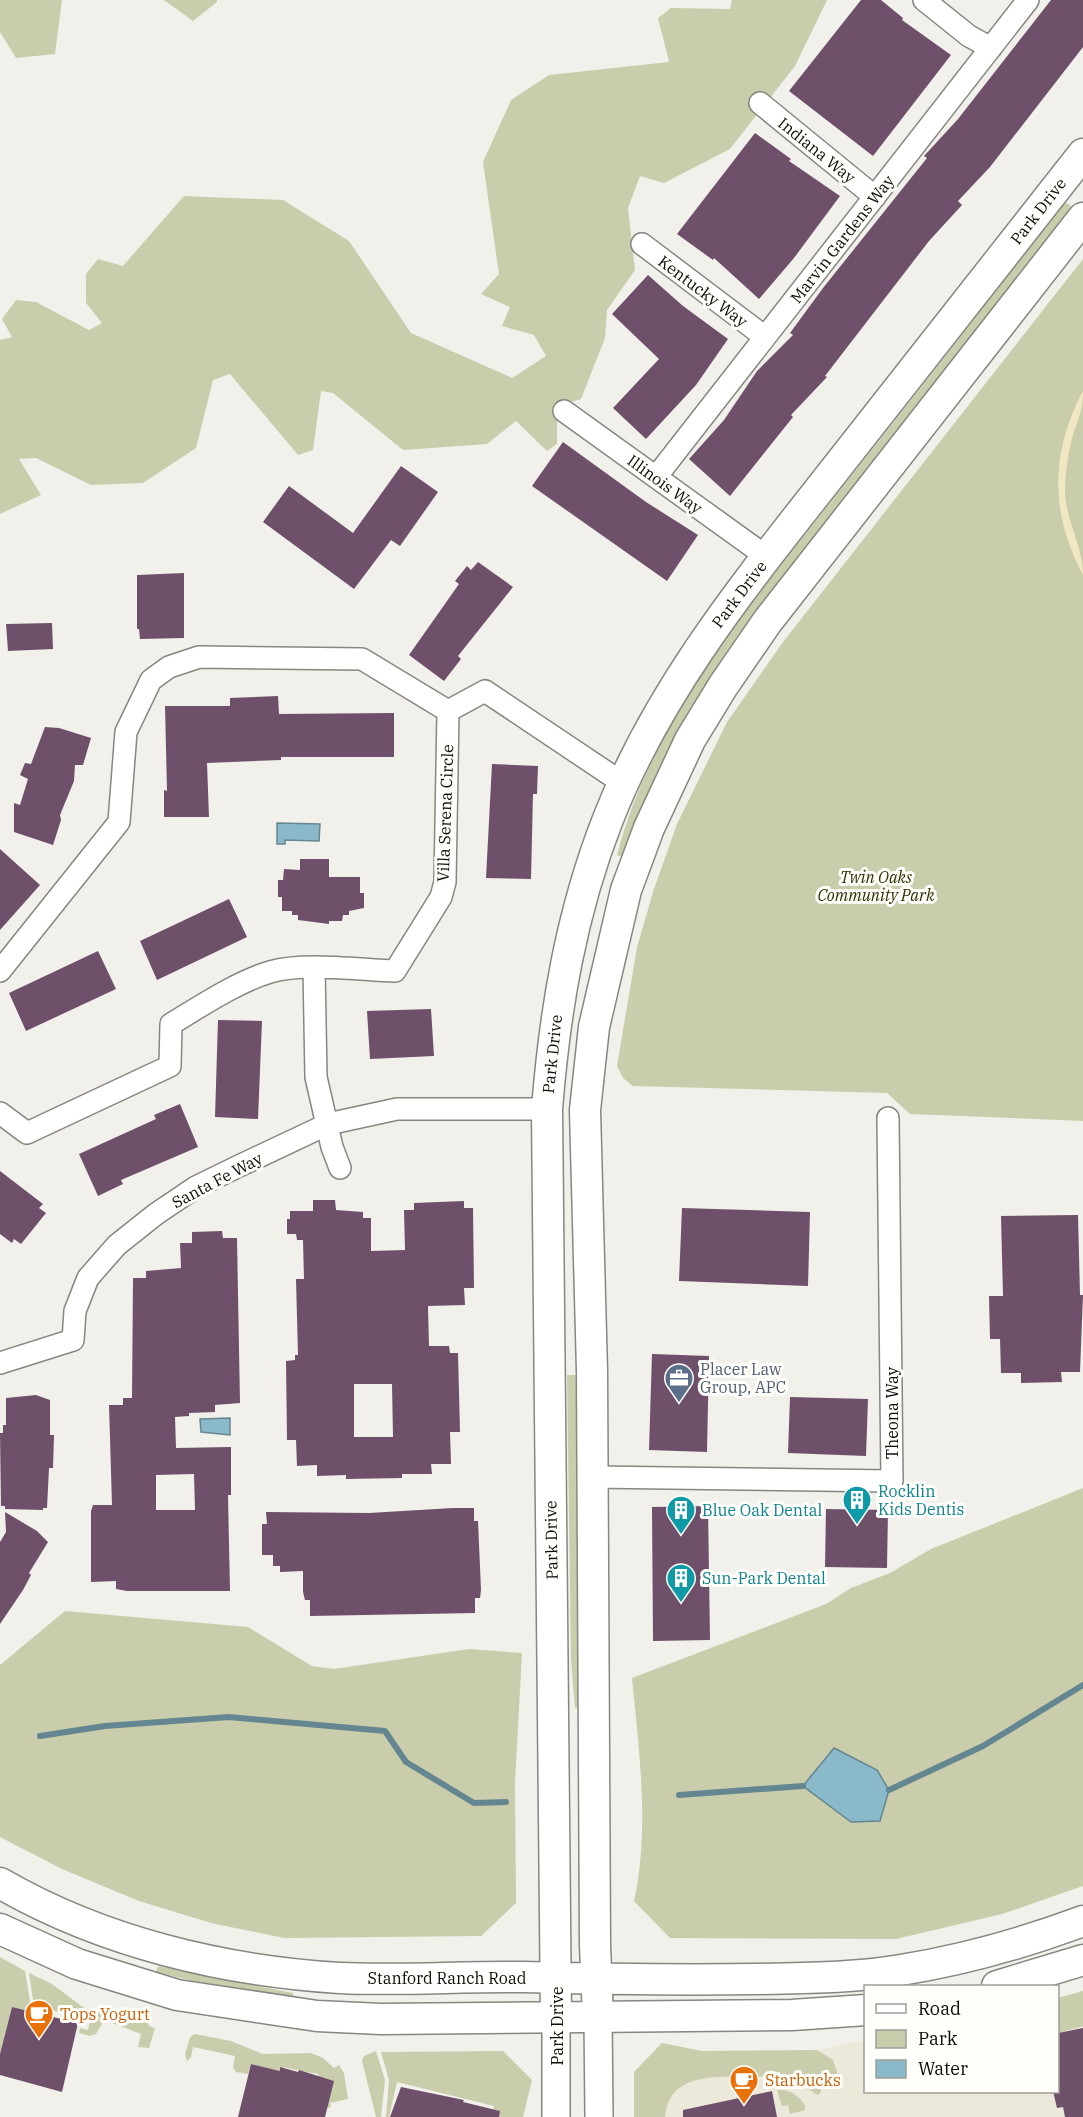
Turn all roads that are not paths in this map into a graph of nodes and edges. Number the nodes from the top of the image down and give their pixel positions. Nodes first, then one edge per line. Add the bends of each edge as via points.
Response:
1 (924, 0) edge
2 (1028, 0) edge
3 (991, 48) junction
4 (760, 103) dead end
5 (1083, 154) edge
6 (874, 197) junction
7 (1083, 218) edge
8 (642, 244) dead end
9 (765, 338) junction
10 (564, 411) dead end
11 (656, 477) junction
12 (767, 557) junction
13 (448, 711) junction
14 (624, 784) junction
15 (593, 859) junction
16 (314, 968) junction
17 (0, 971) edge
18 (547, 1109) junction
19 (585, 1110) junction
20 (0, 1113) edge
21 (888, 1118) dead end
22 (328, 1124) junction
23 (340, 1168) dead end
24 (0, 1363) edge
25 (592, 1371) junction
26 (592, 1477) junction
27 (0, 1883) edge
28 (1083, 1921) edge
29 (0, 1929) edge
30 (1083, 1960) edge
31 (557, 1979) junction
32 (596, 1980) junction
33 (1000, 1985) edge
34 (864, 2010) edge
35 (556, 2017) junction
36 (598, 2017) junction
37 (556, 2117) edge
38 (599, 2117) edge

1 - 3 street via 969,36
2 - 3 street, Marvin Gardens Way
3 - 6 street, Marvin Gardens Way
4 - 6 street, Indiana Way
5 - 12 main road, Park Drive
6 - 9 street, Marvin Gardens Way
7 - 19 main road via 767,622 690,740 626,890 594,1027
8 - 9 street, Kentucky Way
9 - 11 street, Marvin Gardens Way
10 - 11 street, Illinois Way
11 - 12 street, Illinois Way
12 - 14 main road, Park Drive via 668,695
13 - 14 street via 485,691
13 - 16 street, Villa Serena Circle via 445,882 441,897 395,971
13 - 17 street via 362,658 199,657 169,667 151,680 126,732 118,822
14 - 15 main road, Park Drive
15 - 18 main road, Park Drive via 560,990
15 - 19 main road via 609,893 585,980 573,1058 572,1090
16 - 20 street, Villa Serena Circle via 270,972 208,1002 171,1024 170,1066 27,1133
16 - 22 street via 316,1077
18 - 22 street, Santa Fe Way via 397,1109
18 - 25 main road via 567,1114 573,1122 575,1306
18 - 31 main road, Park Drive
19 - 25 main road
21 - 26 street, Theona Way via 892,1481
22 - 23 street
22 - 24 street, Santa Fe Way via 196,1187 156,1214 117,1245 88,1278 75,1311 73,1340
25 - 26 main road
26 - 32 main road
27 - 31 main road, Stanford Ranch Road via 53,1910 133,1941 257,1970 342,1978
28 - 32 main road, Stanford Ranch Road via 1008,1946 898,1971 789,1978
29 - 35 main road via 77,1964 177,1995 317,2016
30 - 33 main road
31 - 32 main road, Stanford Ranch Road
31 - 35 main road, Park Drive
32 - 36 main road
34 - 36 main road via 792,2015
35 - 36 main road
35 - 37 street, Park Drive
36 - 38 street

